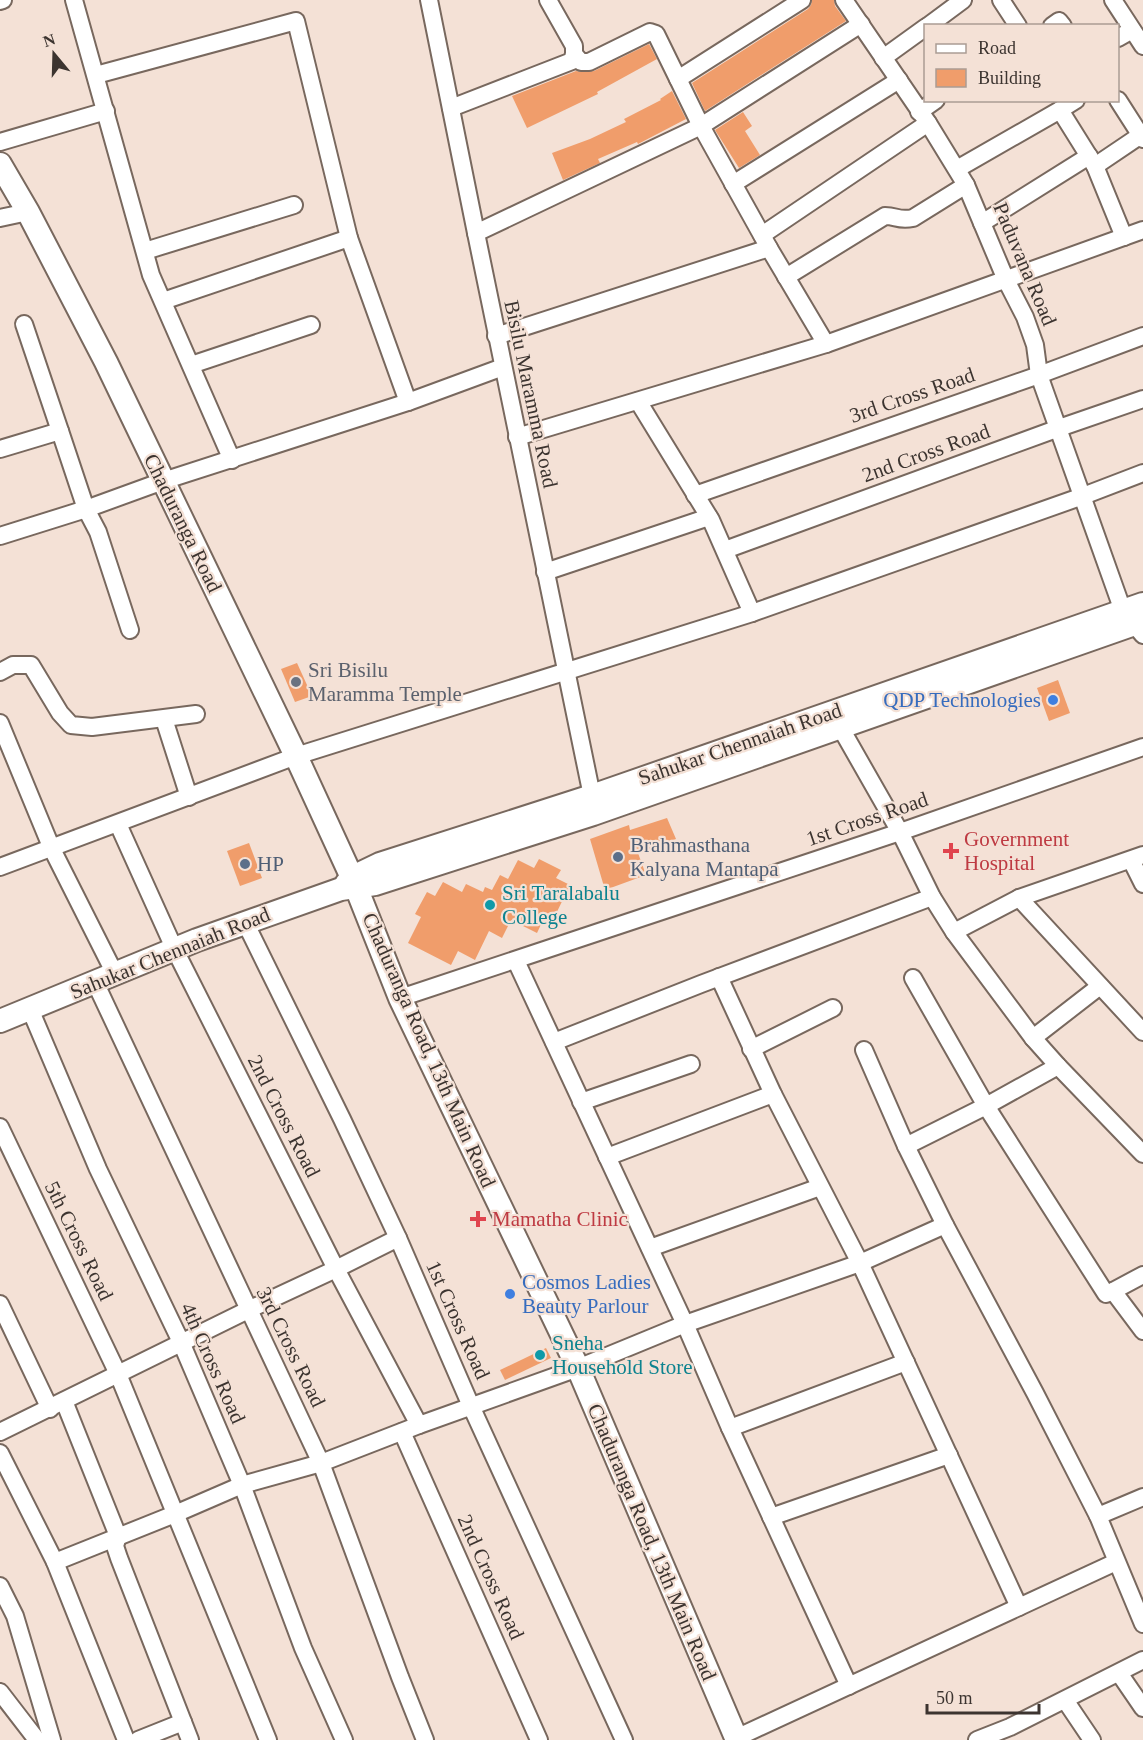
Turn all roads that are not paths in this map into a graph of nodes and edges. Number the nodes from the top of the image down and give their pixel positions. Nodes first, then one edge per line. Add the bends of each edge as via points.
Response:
1 (74, 0) edge
2 (429, 0) edge
3 (802, 0) edge
4 (844, 0) edge
5 (963, 0) edge
6 (1001, 0) edge
7 (1113, 0) edge
8 (555, 2) edge
9 (861, 24) junction
10 (930, 24) edge
11 (1017, 24) edge
12 (924, 28) edge
13 (1125, 34) edge
14 (1143, 46) edge
15 (574, 54) junction
16 (883, 58) junction
17 (96, 75) junction
18 (678, 79) junction
19 (899, 80) junction
20 (934, 102) edge
21 (1073, 102) edge
22 (1119, 102) edge
23 (452, 108) junction
24 (1060, 110) junction
25 (106, 111) junction
26 (923, 117) junction
27 (701, 126) junction
28 (1142, 137) edge
29 (0, 142) edge
30 (1092, 161) junction
31 (0, 164) edge
32 (957, 168) junction
33 (733, 184) junction
34 (966, 184) junction
35 (294, 205) dead end
36 (28, 212) junction
37 (0, 218) edge
38 (982, 222) junction
39 (1143, 230) edge
40 (476, 233) junction
41 (1124, 237) junction
42 (349, 238) junction
43 (766, 242) junction
44 (145, 251) junction
45 (786, 277) junction
46 (1006, 280) junction
47 (163, 301) junction
48 (24, 324) dead end
49 (311, 325) dead end
50 (496, 336) junction
51 (1143, 336) edge
52 (826, 344) junction
53 (191, 365) junction
54 (503, 367) junction
55 (1039, 375) junction
56 (1143, 399) edge
57 (638, 401) junction
58 (408, 402) junction
59 (1059, 428) junction
60 (60, 431) junction
61 (517, 437) junction
62 (0, 449) edge
63 (232, 460) junction
64 (1143, 473) edge
65 (163, 481) junction
66 (695, 495) junction
67 (1083, 496) junction
68 (86, 509) junction
69 (709, 517) junction
70 (0, 536) edge
71 (725, 550) junction
72 (545, 572) junction
73 (752, 613) junction
74 (1137, 619) edge
75 (130, 630) dead end
76 (4, 664) edge
77 (565, 671) junction
78 (196, 714) dead end
79 (164, 718) junction
80 (836, 720) junction
81 (0, 723) edge
82 (1143, 747) edge
83 (296, 756) junction
84 (592, 796) junction
85 (189, 797) junction
86 (118, 824) junction
87 (900, 832) junction
88 (52, 849) junction
89 (1137, 857) edge
90 (0, 867) edge
91 (1143, 884) edge
92 (349, 885) junction
93 (932, 897) junction
94 (1019, 898) junction
95 (245, 922) junction
96 (954, 932) junction
97 (174, 948) junction
98 (516, 961) junction
99 (718, 977) junction
100 (105, 978) junction
101 (913, 978) dead end
102 (1100, 986) junction
103 (400, 998) junction
104 (833, 1008) dead end
105 (30, 1009) junction
106 (0, 1022) edge
107 (1143, 1032) edge
108 (1033, 1038) junction
109 (554, 1042) junction
110 (751, 1049) junction
111 (864, 1050) dead end
112 (691, 1064) dead end
113 (1058, 1066) junction
114 (773, 1094) junction
115 (581, 1102) junction
116 (986, 1106) junction
117 (0, 1127) edge
118 (906, 1146) junction
119 (1143, 1154) edge
120 (607, 1157) junction
121 (820, 1187) junction
122 (945, 1225) junction
123 (398, 1238) junction
124 (650, 1248) junction
125 (860, 1263) junction
126 (336, 1269) junction
127 (1143, 1275) edge
128 (1113, 1291) junction
129 (0, 1304) edge
130 (248, 1310) junction
131 (686, 1324) junction
132 (1143, 1331) edge
133 (181, 1342) junction
134 (906, 1362) junction
135 (578, 1368) junction
136 (118, 1374) junction
137 (57, 1405) junction
138 (471, 1406) junction
139 (418, 1425) junction
140 (730, 1428) junction
141 (0, 1432) edge
142 (402, 1432) junction
143 (0, 1453) edge
144 (948, 1455) junction
145 (321, 1463) junction
146 (242, 1485) junction
147 (1143, 1497) edge
148 (175, 1514) junction
149 (1098, 1516) junction
150 (771, 1517) junction
151 (118, 1536) junction
152 (55, 1562) junction
153 (1116, 1562) junction
154 (0, 1586) edge
155 (1019, 1607) junction
156 (1143, 1624) edge
157 (1143, 1660) edge
158 (1119, 1673) junction
159 (849, 1686) junction
160 (0, 1692) edge
161 (1065, 1700) junction
162 (1143, 1708) edge
163 (183, 1722) junction
164 (1015, 1734) edge
165 (736, 1739) edge
166 (37, 1740) edge
167 (52, 1740) edge
168 (126, 1740) edge
169 (138, 1740) edge
170 (190, 1740) edge
171 (268, 1740) edge
172 (344, 1740) edge
173 (425, 1740) edge
174 (539, 1740) edge
175 (624, 1740) edge
176 (978, 1740) edge
177 (1092, 1740) edge

1 - 17 street
2 - 23 street, Bisilu Maramma Road
3 - 18 street
4 - 9 street, Paduvana Road
5 - 10 street
6 - 11 street
7 - 13 street
8 - 15 street
9 - 16 street, Paduvana Road
9 - 27 street
12 - 16 street
13 - 14 street
15 - 18 street via 581,62 589,62 650,32 659,39
15 - 23 street via 572,61
16 - 19 street, Paduvana Road
17 - 25 street
17 - 42 street via 296,21
18 - 27 street
19 - 26 street, Paduvana Road
19 - 33 street
20 - 26 street
21 - 24 street
22 - 28 street
23 - 40 street, Bisilu Maramma Road
24 - 30 street
24 - 32 street
25 - 29 street
25 - 44 street
26 - 32 street, Paduvana Road
26 - 43 street
27 - 33 street
27 - 40 street
28 - 30 street
30 - 38 street
30 - 41 street
31 - 36 street, Chaduranga Road
32 - 34 street, Paduvana Road
33 - 43 street
34 - 38 street, Paduvana Road
34 - 45 street via 913,218 885,216
35 - 44 street
36 - 37 street
36 - 65 street, Chaduranga Road
38 - 46 street, Paduvana Road
39 - 41 street
40 - 50 street, Bisilu Maramma Road
41 - 46 street
42 - 47 street
42 - 58 street
43 - 45 street
43 - 50 street
44 - 47 street
45 - 52 street
46 - 52 street
46 - 55 street, Paduvana Road via 1035,345
47 - 53 street
48 - 60 street
49 - 53 street
50 - 54 street, Bisilu Maramma Road
51 - 55 street, 3rd Cross Road
52 - 57 street
53 - 63 street
54 - 58 street
54 - 61 street, Bisilu Maramma Road
55 - 59 street, Paduvana Road
55 - 66 street, 3rd Cross Road
56 - 59 street, 2nd Cross Road
57 - 61 street
57 - 66 street
58 - 63 street
59 - 67 street, Paduvana Road
59 - 71 street, 2nd Cross Road
60 - 62 street
60 - 68 street
61 - 72 street, Bisilu Maramma Road
63 - 65 street
64 - 67 street
65 - 68 street
65 - 83 street, Chaduranga Road
66 - 69 street
67 - 73 street
67 - 74 street, Paduvana Road
68 - 70 street
68 - 75 street via 98,532
69 - 71 street
69 - 72 street
71 - 73 street
72 - 77 street, Bisilu Maramma Road
73 - 77 street
74 - 80 street, Sahukar Chennaiah Road
76 - 79 street via 31,665 71,725 92,727
77 - 83 street
77 - 84 street, Bisilu Maramma Road
78 - 79 street
79 - 85 street
80 - 84 street, Sahukar Chennaiah Road
80 - 87 street
80 - 92 street, Sahukar Chennaiah Road via 593,814 375,884
81 - 88 street, 3rd Cross Road
82 - 87 street, 1st Cross Road
83 - 85 street
83 - 92 street, Chaduranga Road
84 - 92 street, Sahukar Chennaiah Road via 380,864
85 - 86 street
86 - 88 street
86 - 97 street, 2nd Cross Road
87 - 93 street
87 - 98 street, 1st Cross Road
88 - 90 street
88 - 100 street, 3rd Cross Road
89 - 91 street
89 - 94 street
92 - 95 street, Sahukar Chennaiah Road
92 - 103 street, Chaduranga Road, 13th Main Road
93 - 96 street
93 - 99 street
94 - 96 street
94 - 102 street
95 - 97 street, Sahukar Chennaiah Road
95 - 123 street, 1st Cross Road
96 - 108 street
97 - 100 street, Sahukar Chennaiah Road
97 - 126 street, 2nd Cross Road
98 - 103 street, 1st Cross Road
98 - 109 street
99 - 109 street
99 - 110 street
100 - 105 street, Sahukar Chennaiah Road
100 - 130 street, 3rd Cross Road
101 - 116 street
102 - 107 street
102 - 108 street
103 - 135 street, Chaduranga Road, 13th Main Road
104 - 110 street
105 - 106 street, Sahukar Chennaiah Road
105 - 133 street, 4th Cross Road via 98,1169
108 - 113 street
109 - 115 street
110 - 114 street
111 - 118 street
112 - 115 street
113 - 116 street
113 - 119 street
114 - 120 street
114 - 121 street
115 - 120 street
116 - 118 street
116 - 128 street via 1106,1294
117 - 136 street, 5th Cross Road
118 - 122 street
120 - 124 street
121 - 124 street
121 - 125 street
122 - 125 street
122 - 149 street
123 - 126 street
123 - 138 street, 1st Cross Road
124 - 131 street
125 - 131 street
125 - 134 street
126 - 130 street
126 - 139 street, 2nd Cross Road
127 - 128 street
128 - 132 street
129 - 137 street
130 - 133 street
130 - 145 street, 3rd Cross Road
131 - 135 street
131 - 140 street
133 - 136 street
133 - 146 street, 4th Cross Road
134 - 140 street
134 - 144 street
135 - 138 street
135 - 165 street, Chaduranga Road, 13th Main Road
136 - 137 street
136 - 148 street, 5th Cross Road
137 - 141 street
137 - 151 street
138 - 139 street
138 - 175 street, 1st Cross Road
139 - 142 street
140 - 150 street
142 - 145 street
142 - 174 street, 2nd Cross Road
143 - 152 street
144 - 150 street
144 - 155 street
145 - 146 street
145 - 173 street, 3rd Cross Road
146 - 148 street
146 - 172 street, 4th Cross Road via 303,1648
147 - 149 street
148 - 151 street
148 - 171 street, 5th Cross Road
149 - 153 street
150 - 159 street
151 - 152 street
151 - 163 street via 115,1546 119,1558
152 - 168 street
153 - 155 street
153 - 156 street
154 - 167 street via 15,1616
155 - 159 street
157 - 158 street
158 - 161 street
158 - 162 street
159 - 165 street
160 - 166 street
161 - 164 street
161 - 177 street
163 - 169 street
163 - 170 street
164 - 176 street

